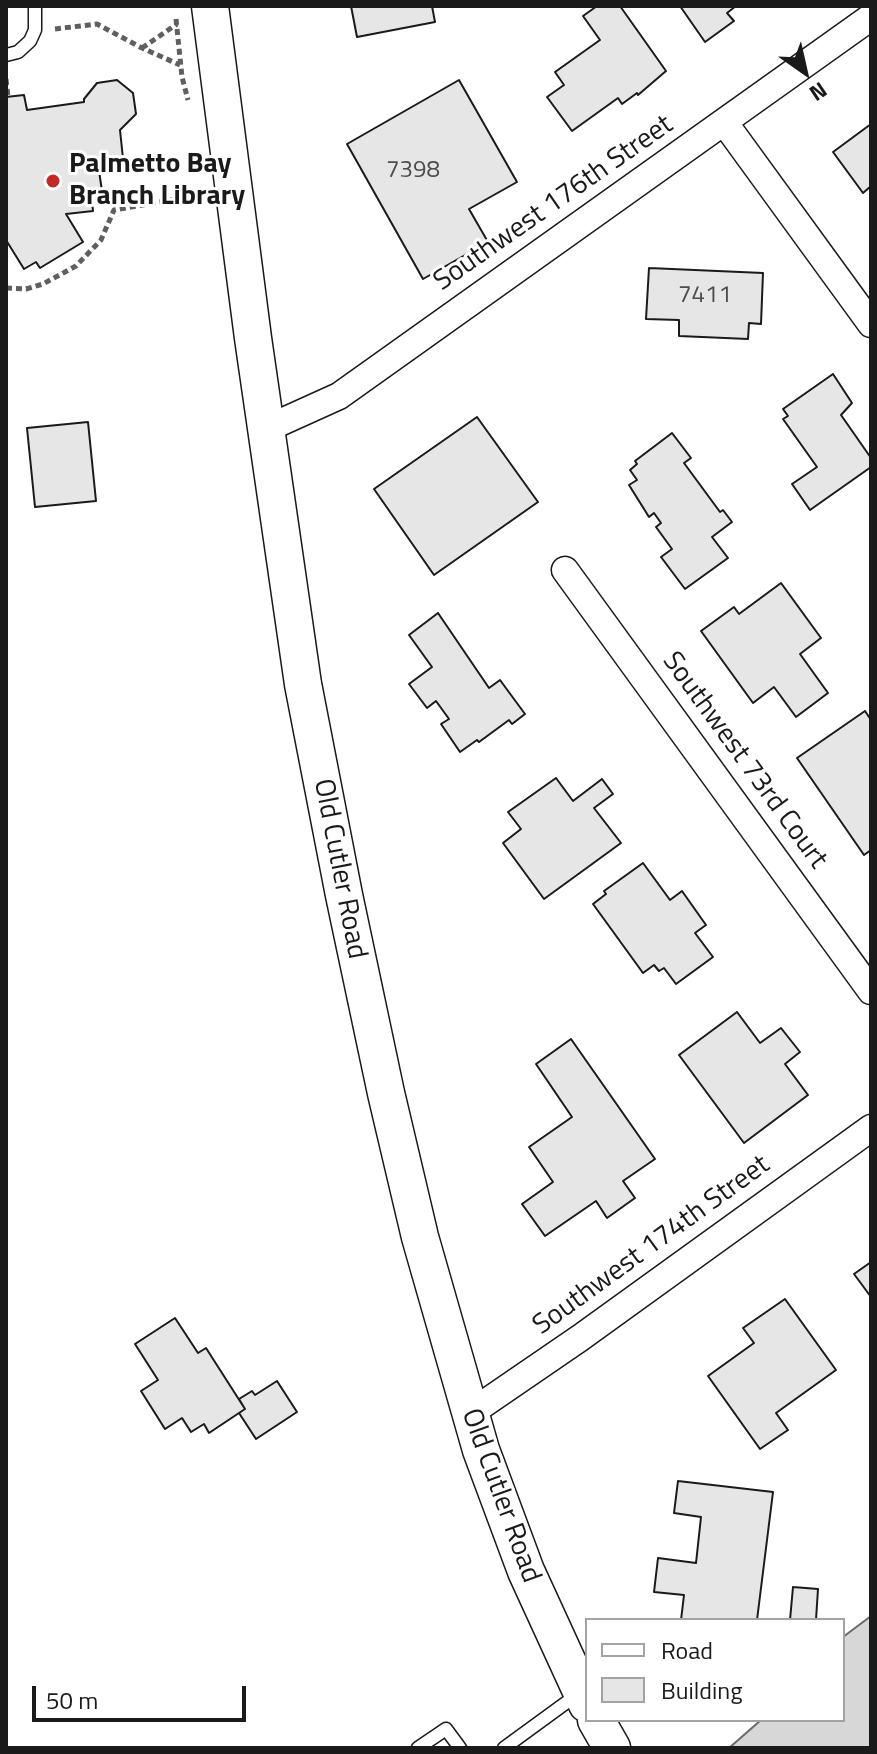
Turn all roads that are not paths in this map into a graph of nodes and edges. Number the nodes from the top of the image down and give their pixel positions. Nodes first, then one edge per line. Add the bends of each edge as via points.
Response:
1 (35, 6) edge
2 (210, 6) edge
3 (871, 17) edge
4 (6, 55) edge
5 (724, 122) junction
6 (871, 324) edge
7 (266, 429) junction
8 (565, 570) dead end
9 (871, 991) edge
10 (871, 1128) edge
11 (469, 1414) junction
12 (585, 1698) edge
13 (585, 1707) edge
14 (597, 1722) edge
15 (418, 1748) edge
16 (460, 1748) edge
17 (504, 1748) edge
18 (612, 1748) edge

1 - 4 lane via 30,41
2 - 7 main road, Old Cutler Road
3 - 5 street, Southwest 176th Street
5 - 6 street
5 - 7 street, Southwest 176th Street via 339,396
7 - 11 main road, Old Cutler Road via 303,684 359,971 416,1223
8 - 9 street, Southwest 73rd Court
10 - 11 street, Southwest 174th Street
11 - 12 main road, Old Cutler Road via 517,1549
13 - 17 lane
14 - 18 main road, Old Cutler Road
15 - 16 lane via 446,1729

